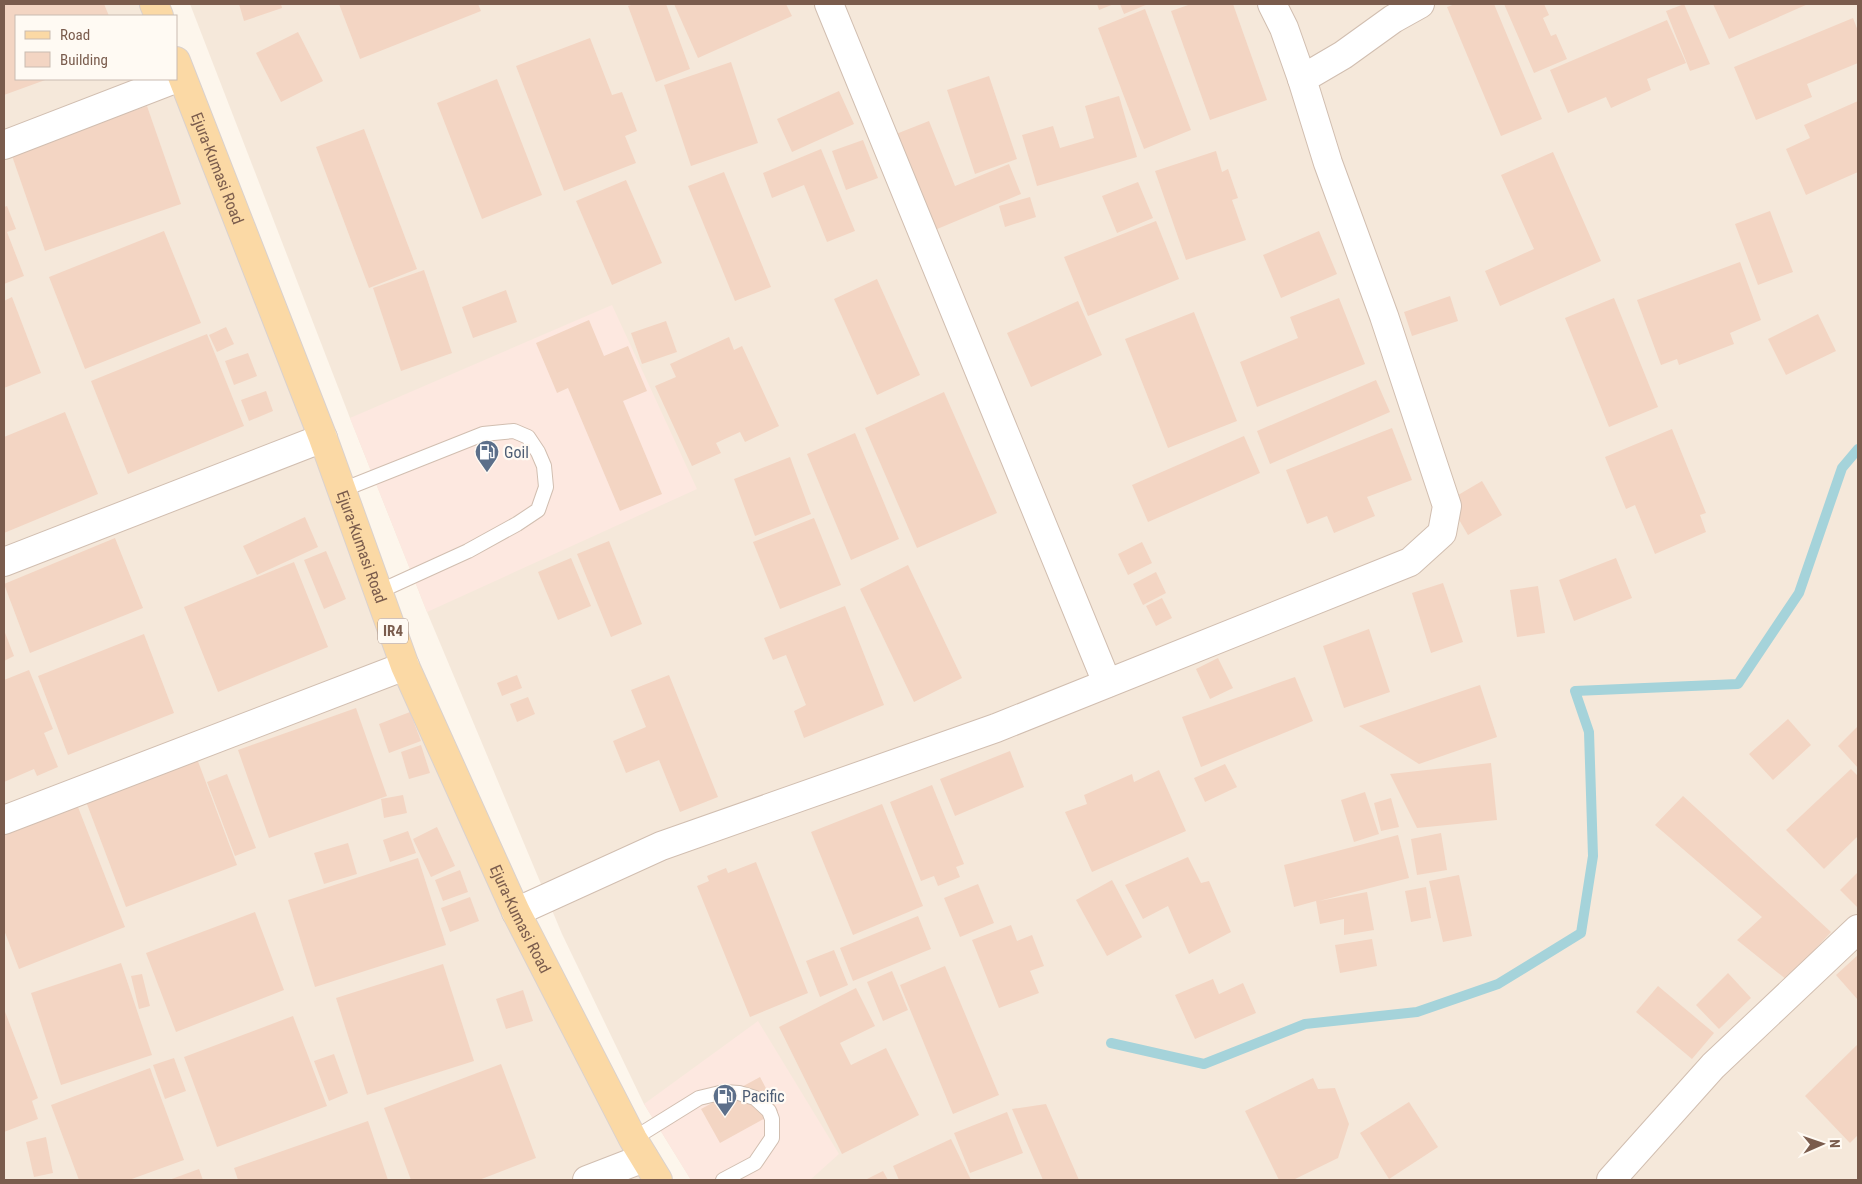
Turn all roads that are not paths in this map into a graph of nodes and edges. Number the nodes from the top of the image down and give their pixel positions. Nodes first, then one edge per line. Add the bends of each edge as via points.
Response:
1 (829, 4) edge
2 (1272, 4) edge
3 (1420, 4) edge
4 (178, 76) edge
5 (1302, 79) junction
6 (160, 80) edge
7 (4, 145) edge
8 (323, 438) junction
9 (342, 490) junction
10 (4, 562) edge
11 (378, 592) junction
12 (405, 666) junction
13 (1107, 683) junction
14 (4, 820) edge
15 (516, 912) junction
16 (1858, 929) edge
17 (645, 1159) edge
18 (597, 1179) edge
19 (723, 1180) edge
20 (1611, 1180) edge

1 - 13 street
2 - 5 street
3 - 5 street
4 - 8 main road, Ejura-Kumasi Road / IR4
5 - 13 street via 1447,506 1442,533 1410,562
6 - 7 street
8 - 9 main road, Ejura-Kumasi Road / IR4
8 - 10 street
9 - 11 main road, Ejura-Kumasi Road / IR4
9 - 11 lane via 483,434 514,431 528,437 544,466 546,487 538,510 468,551
11 - 12 main road, Ejura-Kumasi Road / IR4
12 - 14 street
12 - 15 main road, Ejura-Kumasi Road / IR4
13 - 15 street via 996,728 661,846
15 - 17 main road, Ejura-Kumasi Road / IR4
16 - 20 street via 1713,1066
17 - 18 street
17 - 19 lane via 698,1098 724,1092 739,1093 755,1098 769,1110 772,1138 755,1163

